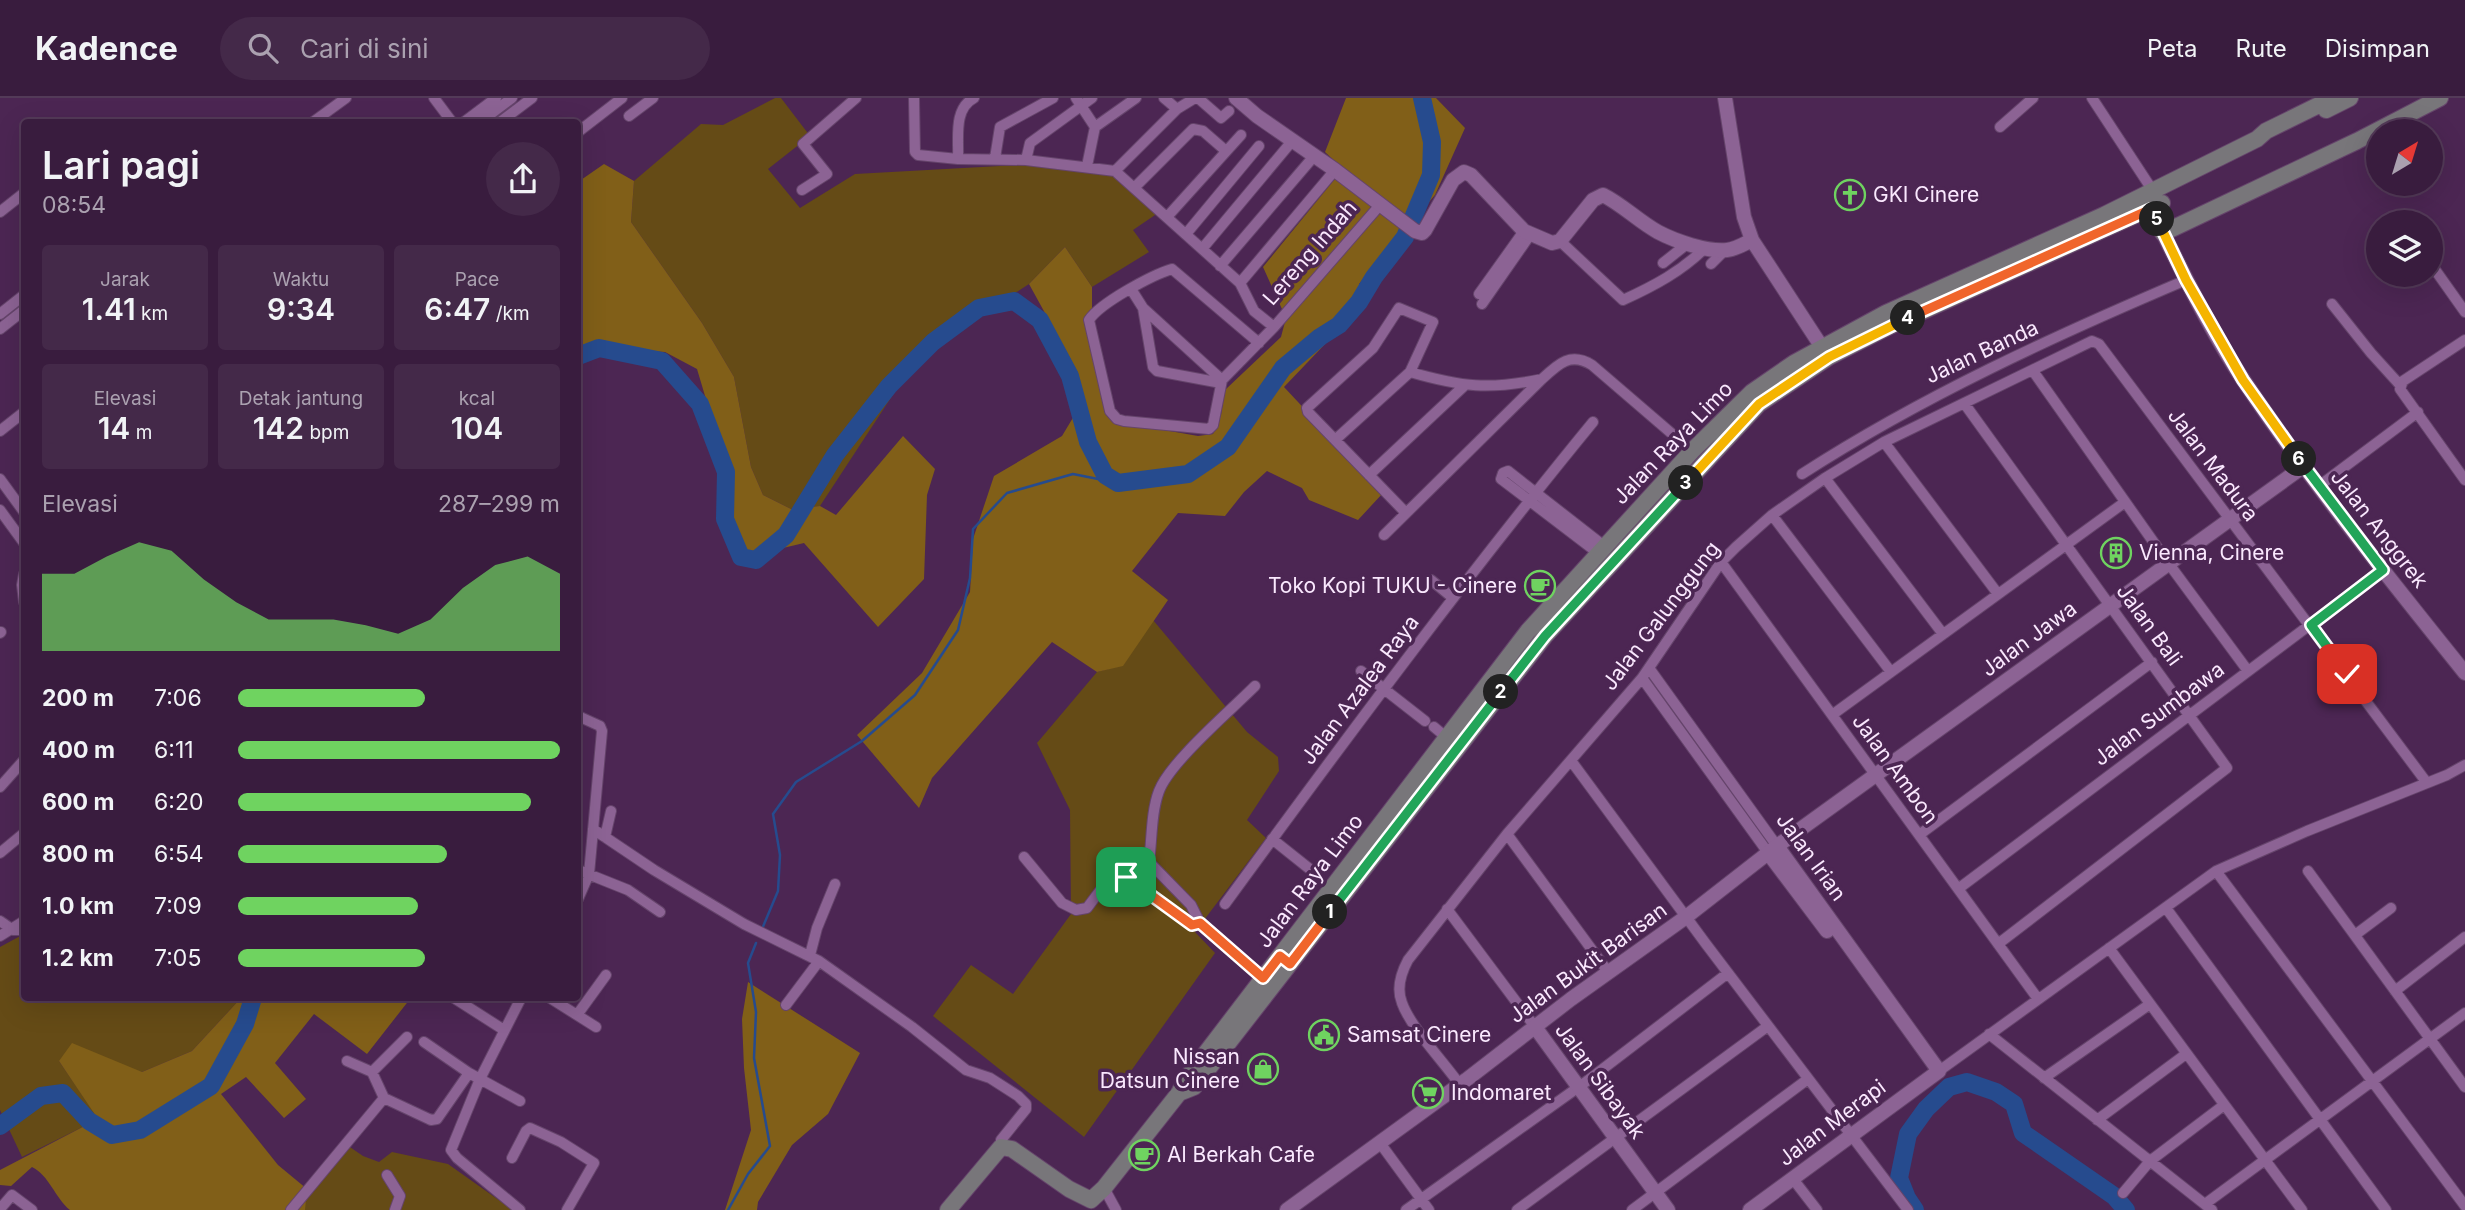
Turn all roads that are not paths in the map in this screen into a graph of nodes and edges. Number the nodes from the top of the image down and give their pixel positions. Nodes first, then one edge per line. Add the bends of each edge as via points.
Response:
1 (346, 98) edge
2 (434, 98) edge
3 (496, 98) edge
4 (512, 98) edge
5 (532, 98) edge
6 (622, 98) edge
7 (653, 98) edge
8 (856, 98) edge
9 (914, 98) edge
10 (974, 98) edge
11 (1053, 98) edge
12 (1092, 98) edge
13 (1136, 98) edge
14 (1164, 98) edge
15 (1197, 98) edge
16 (1236, 98) edge
17 (2034, 98) edge
18 (2092, 98) edge
19 (2333, 98) edge
20 (2350, 98) edge
21 (2440, 98) edge
22 (1724, 99) edge
23 (1078, 102) edge
24 (1177, 109) junction
25 (1228, 111) dead end
26 (629, 117) dead end
27 (317, 119) edge
28 (450, 119) edge
29 (468, 119) edge
30 (484, 119) edge
31 (504, 119) edge
32 (1095, 127) junction
33 (2000, 127) dead end
34 (581, 130) edge
35 (1241, 135) dead end
36 (2257, 139) junction
37 (1293, 140) junction
38 (1259, 146) dead end
39 (1226, 151) junction
40 (1315, 155) junction
41 (995, 158) junction
42 (958, 159) junction
43 (1026, 160) junction
44 (1087, 166) junction
45 (1335, 170) junction
46 (1115, 171) junction
47 (1135, 187) junction
48 (802, 190) dead end
49 (21, 195) edge
50 (2153, 198) junction
51 (1386, 209) junction
52 (0, 212) edge
53 (1167, 217) junction
54 (2168, 231) junction
55 (1527, 233) junction
56 (1186, 234) junction
57 (1752, 240) junction
58 (1560, 241) junction
59 (1687, 244) junction
60 (1706, 247) junction
61 (1202, 249) junction
62 (1725, 250) junction
63 (1663, 263) dead end
64 (1711, 264) dead end
65 (1220, 266) junction
66 (2186, 280) junction
67 (2443, 281) edge
68 (1240, 283) junction
69 (1131, 289) junction
70 (21, 297) edge
71 (1480, 299) dead end
72 (2332, 304) dead end
73 (1143, 308) junction
74 (21, 312) edge
75 (2465, 312) edge
76 (0, 314) edge
77 (1273, 327) junction
78 (0, 329) edge
79 (2465, 340) edge
80 (2092, 341) joint
81 (1259, 343) junction
82 (1826, 352) junction
83 (2033, 371) junction
84 (1410, 372) junction
85 (1542, 379) junction
86 (1221, 382) junction
87 (2400, 385) junction
88 (1464, 386) junction
89 (1964, 403) junction
90 (2418, 412) junction
91 (21, 414) edge
92 (1593, 422) dead end
93 (0, 431) edge
94 (1335, 440) junction
95 (1884, 442) junction
96 (1692, 451) junction
97 (2461, 462) edge
98 (2304, 466) junction
99 (1802, 474) dead end
100 (1369, 475) junction
101 (1825, 478) junction
102 (0, 480) edge
103 (2465, 480) edge
104 (2319, 486) junction
105 (1532, 497) junction
106 (2125, 502) junction
107 (21, 504) edge
108 (0, 510) edge
109 (1406, 513) junction
110 (1772, 515) junction
111 (2229, 519) junction
112 (1384, 535) dead end
113 (21, 539) edge
114 (2066, 544) junction
115 (1601, 550) junction
116 (1721, 562) junction
117 (2169, 564) junction
118 (2383, 570) junction
119 (1431, 580) dead end
120 (1998, 594) junction
121 (1453, 598) junction
122 (2111, 606) junction
123 (2311, 625) junction
124 (1943, 634) junction
125 (2152, 662) junction
126 (1650, 668) junction
127 (1361, 671) dead end
128 (2248, 671) junction
129 (1891, 672) junction
130 (2465, 673) edge
131 (1642, 678) junction
132 (1255, 686) dead end
133 (1383, 689) junction
134 (1832, 715) junction
135 (2191, 715) junction
136 (581, 717) edge
137 (1435, 728) junction
138 (1438, 760) junction
139 (1572, 762) junction
140 (21, 764) edge
141 (2465, 765) edge
142 (1876, 775) junction
143 (2427, 783) junction
144 (0, 788) edge
145 (611, 811) dead end
146 (593, 830) junction
147 (1507, 834) junction
148 (1919, 835) junction
149 (21, 836) edge
150 (605, 837) junction
151 (1272, 839) junction
152 (1773, 850) junction
153 (0, 853) edge
154 (1024, 857) dead end
155 (581, 871) edge
156 (2216, 871) junction
157 (2308, 871) dead end
158 (589, 874) junction
159 (1316, 874) dead end
160 (835, 884) dead end
161 (1958, 889) junction
162 (581, 892) edge
163 (1224, 904) dead end
164 (2166, 908) junction
165 (2391, 908) dead end
166 (1447, 909) junction
167 (660, 912) dead end
168 (1686, 917) junction
169 (0, 921) edge
170 (1200, 923) junction
171 (19, 930) edge
172 (0, 936) edge
173 (2355, 936) junction
174 (2465, 937) edge
175 (1997, 943) junction
176 (2109, 948) junction
177 (814, 958) junction
178 (1285, 960) junction
179 (1728, 973) junction
180 (1608, 974) junction
181 (606, 975) dead end
182 (1263, 978) junction
183 (2395, 991) junction
184 (2038, 999) junction
185 (459, 1001) edge
186 (519, 1001) edge
187 (555, 1001) edge
188 (2150, 1004) junction
189 (786, 1005) dead end
190 (2465, 1013) edge
191 (577, 1015) junction
192 (1768, 1026) junction
193 (596, 1027) dead end
194 (1535, 1027) junction
195 (504, 1030) junction
196 (1989, 1034) junction
197 (408, 1037) dead end
198 (2430, 1039) junction
199 (424, 1042) dead end
200 (2186, 1054) junction
201 (347, 1060) dead end
202 (372, 1072) junction
203 (469, 1073) junction
204 (1936, 1073) junction
205 (2045, 1078) junction
206 (480, 1079) junction
207 (1808, 1079) junction
208 (2372, 1081) junction
209 (1460, 1085) junction
210 (1578, 1086) junction
211 (2465, 1087) edge
212 (1179, 1093) junction
213 (384, 1098) junction
214 (520, 1101) dead end
215 (2224, 1105) junction
216 (2320, 1119) junction
217 (2097, 1120) junction
218 (1851, 1136) junction
219 (1615, 1138) junction
220 (1380, 1143) junction
221 (1001, 1147) junction
222 (512, 1158) dead end
223 (2265, 1160) junction
224 (2150, 1161) junction
225 (387, 1175) dead end
226 (1793, 1179) junction
227 (1656, 1193) junction
228 (2123, 1193) dead end
229 (1094, 1199) edge
230 (1421, 1199) junction
231 (2465, 1206) edge
232 (2208, 1207) edge
233 (0, 1209) edge
234 (32, 1210) edge
235 (291, 1210) edge
236 (395, 1210) edge
237 (520, 1210) edge
238 (567, 1210) edge
239 (948, 1210) edge
240 (1116, 1210) edge
241 (1287, 1210) edge
242 (1406, 1210) edge
243 (1429, 1210) edge
244 (1517, 1210) edge
245 (1632, 1210) edge
246 (1668, 1210) edge
247 (1750, 1210) edge
248 (1817, 1210) edge
249 (1908, 1210) edge
250 (2302, 1210) edge
251 (2386, 1210) edge

1 - 27 street
2 - 28 street
3 - 29 street
4 - 30 street
5 - 31 street
6 - 34 street
7 - 26 street
8 - 48 street via 803,144 827,174
9 - 42 street, Lereng Indah via 915,152
10 - 42 street via 961,112
11 - 41 street via 1000,127
12 - 23 street
13 - 32 street
14 - 24 street
15 - 24 street
15 - 25 street via 1221,118
16 - 37 street
17 - 33 street
18 - 50 street
19 - 36 main road
20 - 36 main road via 2270,139
21 - 54 main road
22 - 57 street
23 - 32 street
23 - 43 street via 1030,142
24 - 46 street
32 - 44 street
35 - 39 street
36 - 50 main road, Jalan Raya Limo
37 - 40 street
37 - 61 street
38 - 56 street
39 - 47 street via 1193,128
39 - 53 street
40 - 45 street
40 - 65 street
41 - 42 street, Lereng Indah
41 - 43 street, Lereng Indah
43 - 44 street, Lereng Indah
44 - 46 street, Lereng Indah
45 - 51 street
45 - 68 street
46 - 47 street, Lereng Indah
47 - 53 street, Lereng Indah
49 - 52 street
50 - 54 main road, Jalan Anggrek
50 - 82 main road, Jalan Raya Limo via 1890,327
51 - 55 street, Lereng Indah via 1422,233 1453,180 1464,172
51 - 77 street, Lereng Indah
53 - 56 street, Lereng Indah
54 - 66 street, Jalan Anggrek
55 - 58 street via 1552,243
55 - 71 street
56 - 61 street, Lereng Indah
57 - 62 street
57 - 82 street
58 - 59 street via 1593,200 1603,195 1658,232
58 - 60 street via 1623,299 1667,278
59 - 60 street
59 - 63 street
60 - 62 street
61 - 65 street, Lereng Indah
62 - 64 street
65 - 68 street, Lereng Indah
66 - 98 street, Jalan Anggrek via 2243,380
66 - 99 street, Jalan Banda via 1933,396
67 - 75 street
68 - 77 street, Lereng Indah via 1254,311
69 - 73 street
69 - 81 street via 1175,270
69 - 86 street via 1089,320 1114,416 1124,421 1209,429
70 - 76 street
72 - 87 street
73 - 86 street
73 - 86 street via 1157,372
74 - 78 street
77 - 81 street
79 - 87 street
80 - 83 street, Jalan Galunggung
80 - 111 street, Jalan Madura via 2099,344
81 - 86 street
82 - 96 main road, Jalan Raya Limo via 1752,391
82 - 138 main road, Jalan Raya Limo via 1759,404 1545,636
83 - 89 street, Jalan Galunggung
83 - 106 street
84 - 88 street
84 - 94 street
84 - 94 street via 1433,322 1399,308 1373,348 1308,406 1308,412
85 - 88 street
85 - 96 street via 1566,359 1588,362
85 - 109 street
87 - 90 street
88 - 100 street
89 - 95 street, Jalan Galunggung
89 - 114 street, Jalan Bali
90 - 97 street
90 - 104 street
91 - 93 street
92 - 105 street, Jalan Azalea Raya
94 - 100 street
95 - 101 street, Jalan Galunggung
95 - 120 street
96 - 115 main road, Jalan Raya Limo
97 - 103 street
98 - 104 street, Jalan Anggrek
98 - 111 street, Jalan Jawa
100 - 109 street
101 - 110 street, Jalan Galunggung
101 - 124 street
102 - 107 street
104 - 118 street, Jalan Anggrek
105 - 115 street
105 - 121 street, Jalan Azalea Raya
106 - 114 street
106 - 117 street
108 - 113 street
109 - 112 street
110 - 116 street, Jalan Galunggung
110 - 129 street
111 - 117 street, Jalan Jawa
111 - 123 street, Jalan Madura
114 - 120 street
114 - 122 street, Jalan Bali
115 - 137 main road, Jalan Raya Limo
116 - 126 street, Jalan Galunggung
116 - 134 street, Jalan Ambon
117 - 122 street, Jalan Jawa
117 - 128 street
118 - 123 street, Jalan Sumbawa
118 - 130 street, Jalan Anggrek
119 - 121 street
120 - 124 street
121 - 133 street, Jalan Azalea Raya
122 - 125 street, Jalan Bali
122 - 142 street, Jalan Jawa
123 - 128 street, Jalan Sumbawa
123 - 143 street, Jalan Madura
124 - 129 street
125 - 135 street, Jalan Bali
125 - 148 street
126 - 131 street, Jalan Galunggung
126 - 152 street, Jalan Irian
127 - 133 street
128 - 135 street, Jalan Sumbawa
129 - 134 street
131 - 139 street, Jalan Galunggung
131 - 152 street, Jalan Irian
132 - 170 street via 1184,756 1164,779 1158,794 1149,862 1191,905
133 - 137 street
133 - 151 street, Jalan Azalea Raya
134 - 142 street, Jalan Ambon
135 - 161 street, Jalan Sumbawa
135 - 175 street, Jalan Bali via 2227,768
136 - 146 street via 602,731
137 - 138 main road, Jalan Raya Limo
138 - 178 main road, Jalan Raya Limo
139 - 147 street, Jalan Galunggung
139 - 168 street
140 - 144 street
141 - 143 street
142 - 148 street, Jalan Ambon
142 - 152 street, Jalan Jawa
143 - 156 street
145 - 150 street
146 - 150 street
146 - 158 street
147 - 166 street, Jalan Galunggung
147 - 180 street
148 - 161 street, Jalan Ambon
149 - 153 street
150 - 177 street via 744,925
151 - 159 street
151 - 163 street, Jalan Azalea Raya
152 - 168 street, Jalan Bukit Barisan
152 - 204 street, Jalan Irian
154 - 170 street via 1062,903 1076,910 1087,908 1111,876 1117,876 1126,877 1192,925
155 - 158 street
156 - 164 street
156 - 208 street
157 - 173 street
158 - 162 street
158 - 167 street via 628,890
160 - 177 street via 817,928
161 - 175 street, Jalan Ambon
164 - 176 street
164 - 216 street
165 - 173 street
166 - 194 street, Jalan Sibayak
166 - 209 street, Jalan Galunggung via 1404,968 1399,985 1409,1016
168 - 179 street
168 - 180 street, Jalan Bukit Barisan
169 - 171 street
170 - 182 street
171 - 172 street
173 - 183 street
174 - 183 street
175 - 184 street, Jalan Ambon
176 - 184 street
176 - 188 street
177 - 189 street
177 - 221 street via 966,1070 990,1077 1026,1104 1001,1140
178 - 182 main road, Jalan Raya Limo
178 - 212 main road, Jalan Raya Limo via 1194,1087
179 - 192 street
179 - 210 street
180 - 194 street, Jalan Bukit Barisan
181 - 191 street
182 - 212 main road, Jalan Raya Limo
183 - 198 street
184 - 196 street
185 - 195 street
186 - 195 street
187 - 191 street
188 - 200 street
188 - 205 street
190 - 198 street
191 - 193 street
192 - 207 street
192 - 219 street
194 - 209 street, Jalan Bukit Barisan
194 - 210 street, Jalan Sibayak
195 - 206 street
196 - 204 street
196 - 205 street
197 - 202 street
198 - 208 street
198 - 211 street
199 - 203 street
200 - 215 street
200 - 217 street
201 - 202 street
202 - 213 street
203 - 206 street
203 - 213 street via 434,1120
204 - 218 street, Jalan Merapi
205 - 217 street
206 - 214 street
206 - 237 street via 451,1150
207 - 218 street
207 - 227 street
208 - 216 street
208 - 231 street
209 - 220 street, Jalan Bukit Barisan
210 - 219 street, Jalan Sibayak
210 - 230 street
212 - 229 main road
213 - 235 street
215 - 223 street
215 - 224 street
216 - 223 street
216 - 251 street
217 - 224 street
218 - 226 street, Jalan Merapi
218 - 249 street
219 - 227 street, Jalan Sibayak
219 - 244 street
220 - 230 street
220 - 241 street, Jalan Bukit Barisan
221 - 229 main road via 1012,1149 1069,1189
221 - 239 main road
222 - 238 street via 530,1128 594,1163
223 - 232 street
223 - 250 street
224 - 228 street
224 - 232 street
225 - 236 street via 400,1196
226 - 247 street, Jalan Merapi
226 - 248 street
227 - 245 street
227 - 246 street, Jalan Sibayak
229 - 240 street
230 - 242 street
230 - 243 street
233 - 234 street via 12,1195

